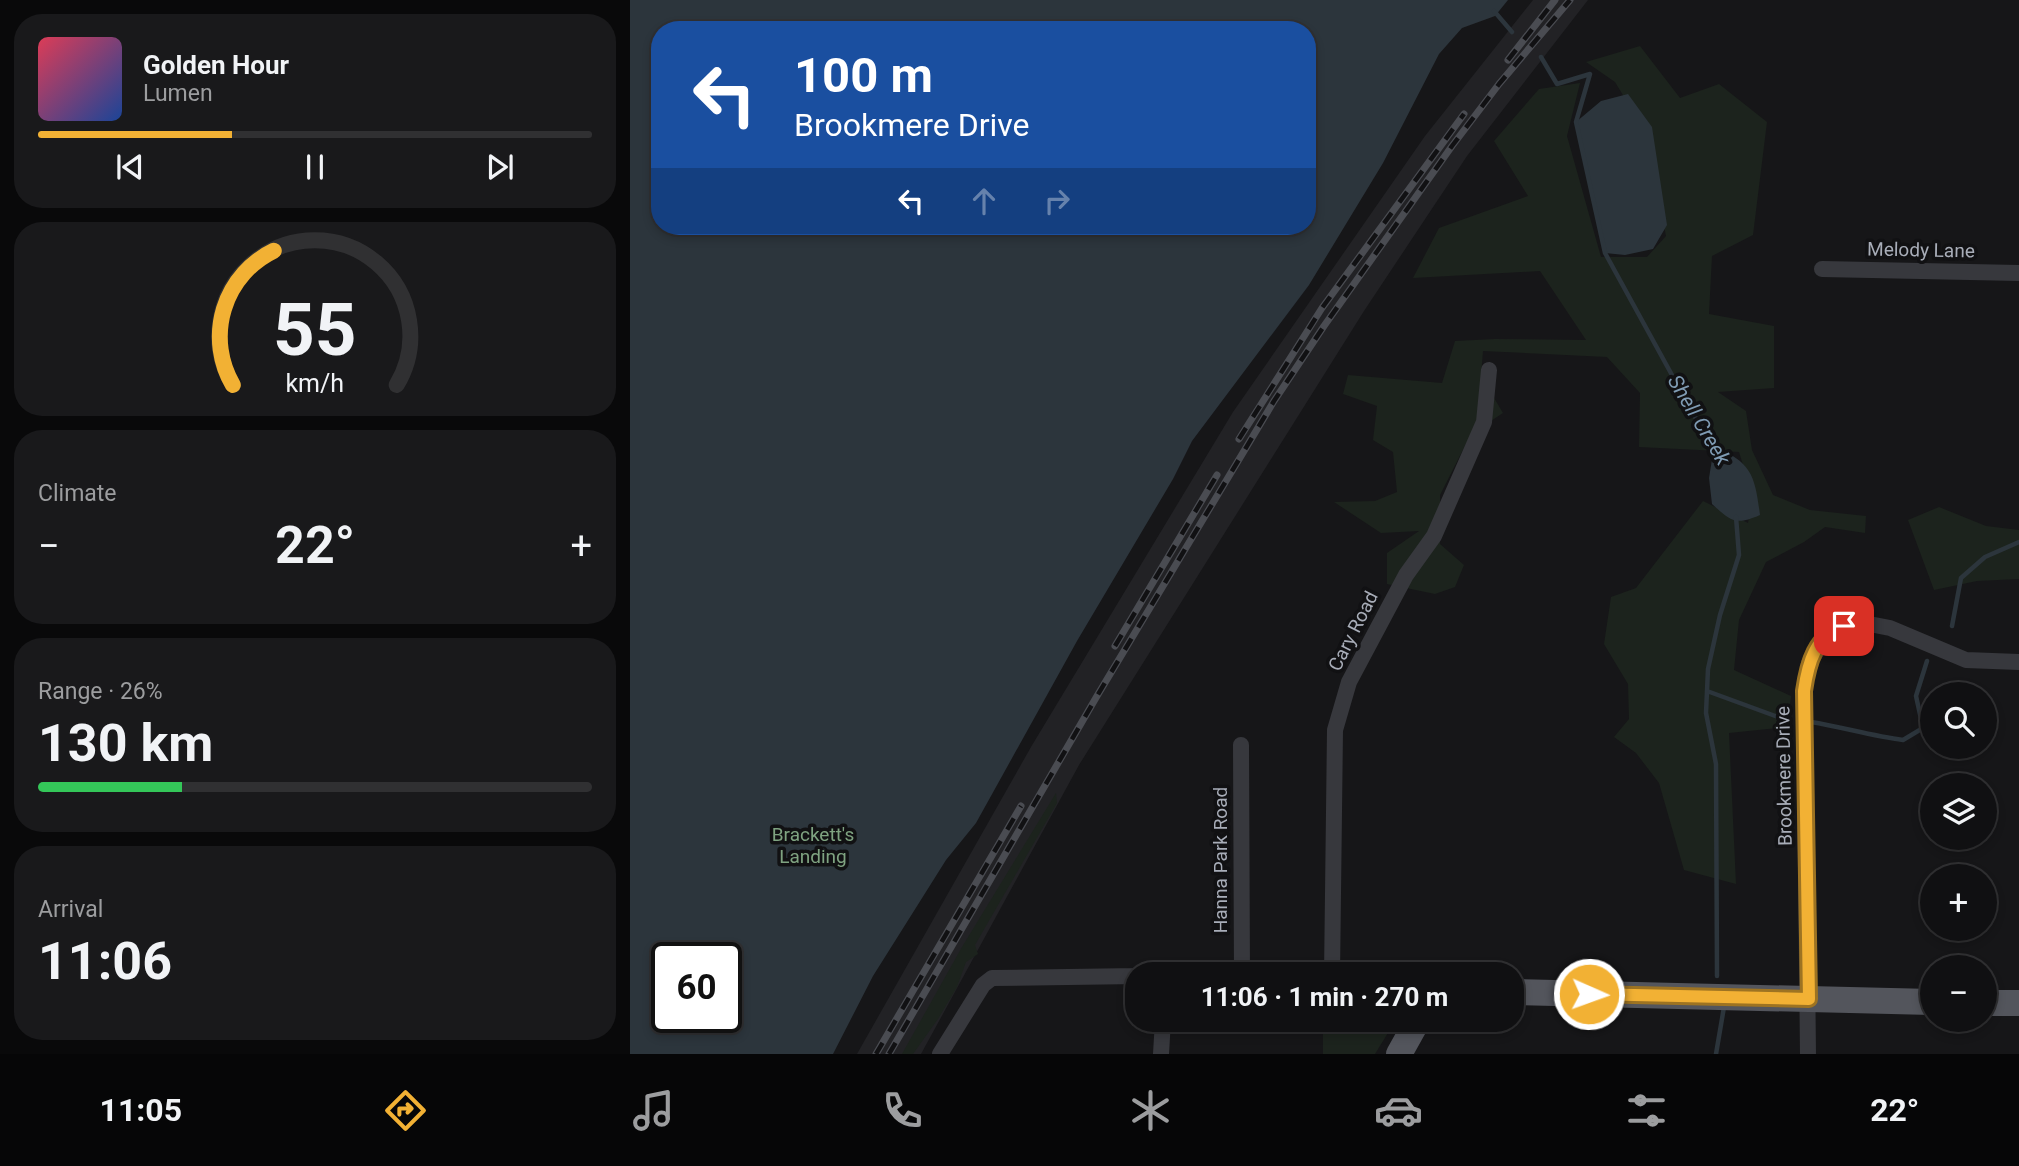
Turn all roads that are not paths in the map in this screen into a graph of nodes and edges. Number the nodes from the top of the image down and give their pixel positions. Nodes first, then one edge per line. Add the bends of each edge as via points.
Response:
1 (1822, 269) dead end
2 (2019, 273) edge
3 (1489, 370) dead end
4 (2019, 662) edge
5 (1241, 745) dead end
6 (1241, 962) edge
7 (1332, 962) edge
8 (1125, 975) edge
9 (1524, 992) edge
10 (1809, 999) junction
11 (1920, 1002) edge
12 (1997, 1003) edge
13 (2019, 1003) edge
14 (1162, 1032) edge
15 (1411, 1032) edge
16 (940, 1054) edge
17 (1161, 1054) edge
18 (1398, 1054) edge
19 (1808, 1054) edge

1 - 2 street, Melody Lane
3 - 7 street, Cary Road via 1483,422 1434,536 1406,575 1349,682 1335,730
4 - 10 street, Brookmere Drive via 1966,660 1890,628 1859,622 1830,631 1808,663 1804,691
5 - 6 street, Hanna Park Road
8 - 16 street via 992,978
9 - 10 main road
10 - 11 main road
10 - 19 street, Brookmere Drive
12 - 13 main road
14 - 17 street
15 - 18 main road

